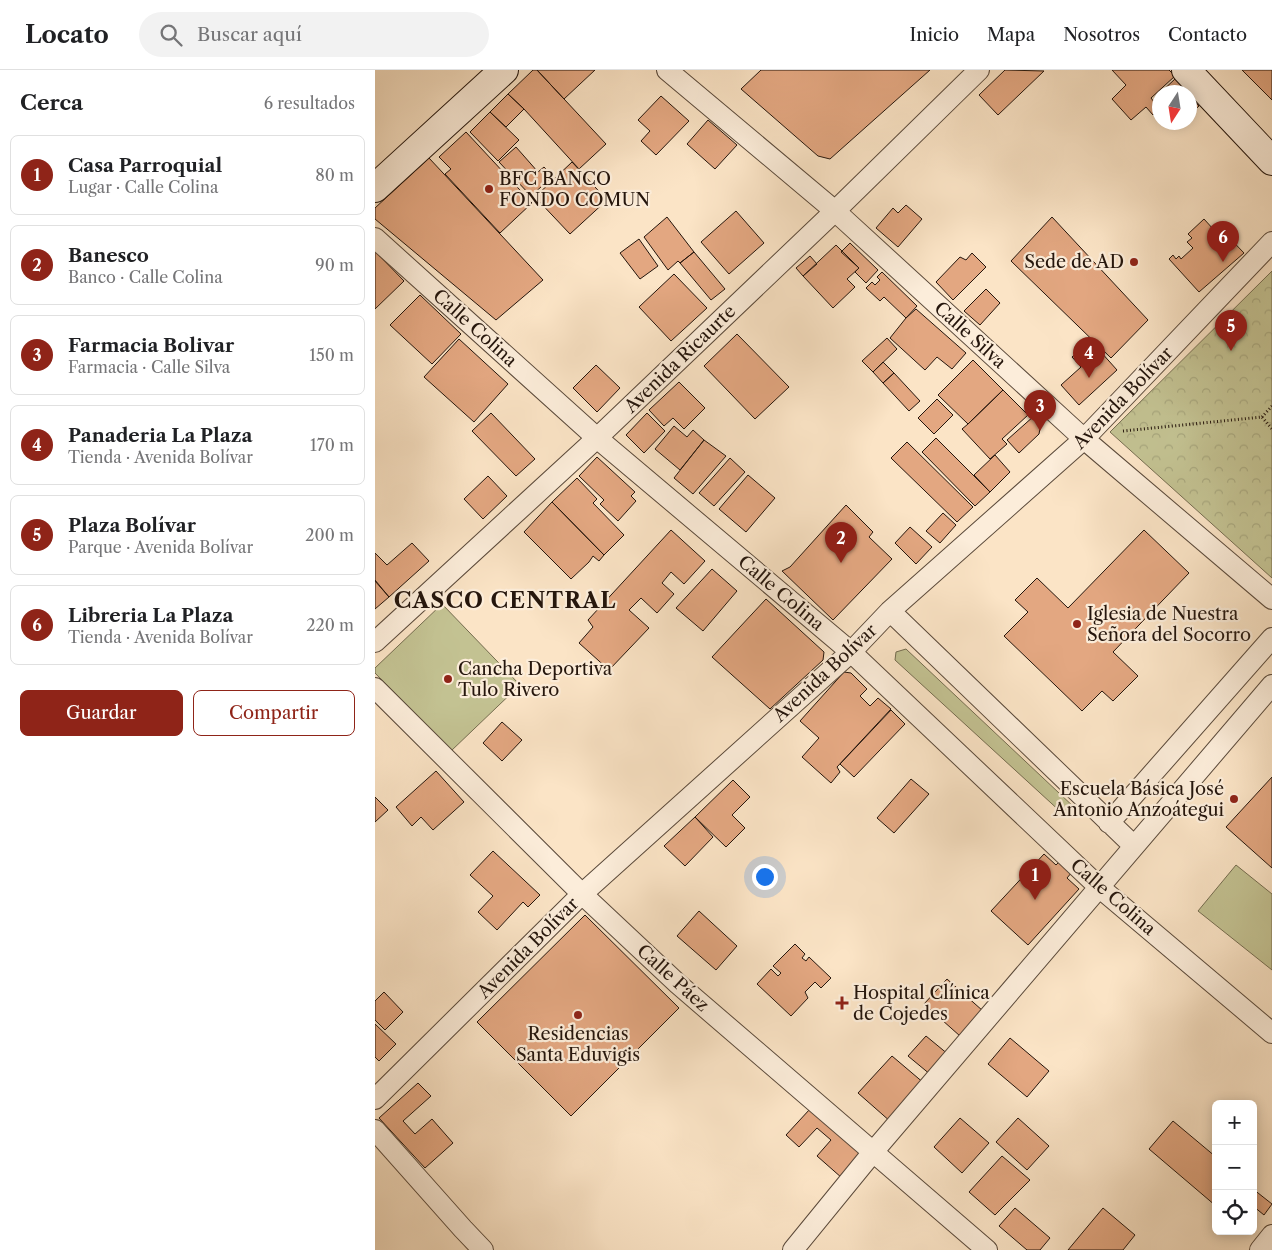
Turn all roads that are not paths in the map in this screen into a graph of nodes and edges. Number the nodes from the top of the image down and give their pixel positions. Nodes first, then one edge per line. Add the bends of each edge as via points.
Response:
1 (504, 70) edge
2 (667, 70) edge
3 (979, 70) edge
4 (1186, 70) edge
5 (1272, 161) edge
6 (375, 188) edge
7 (835, 211) junction
8 (375, 238) edge
9 (1272, 242) edge
10 (597, 438) junction
11 (1084, 439) junction
12 (1272, 600) edge
13 (890, 611) junction
14 (1272, 638) edge
15 (375, 642) edge
16 (851, 652) junction
17 (1272, 685) edge
18 (375, 688) edge
19 (1109, 823) junction
20 (1134, 846) junction
21 (1099, 888) junction
22 (582, 894) junction
23 (1272, 1033) edge
24 (375, 1099) edge
25 (375, 1130) edge
26 (873, 1152) junction
27 (1272, 1235) edge
28 (483, 1250) edge
29 (793, 1250) edge
30 (987, 1250) edge
31 (1260, 1250) edge

1 - 6 street
2 - 7 street, Calle Silva
3 - 7 street, Avenida Ricaurte
4 - 5 street
7 - 10 street, Avenida Ricaurte
7 - 11 street, Calle Silva
8 - 10 street, Calle Colina
9 - 11 street, Avenida Bolívar
10 - 15 street, Avenida Ricaurte
10 - 16 street, Calle Colina
11 - 12 street, Calle Silva
11 - 13 street, Avenida Bolívar
13 - 16 street, Avenida Bolívar
13 - 19 street
14 - 19 street
16 - 21 street, Calle Colina
16 - 22 street, Avenida Bolívar
17 - 20 street
18 - 22 street, Calle Páez
19 - 20 street
20 - 21 street
21 - 23 street, Calle Colina
21 - 26 street
22 - 24 street, Avenida Bolívar
22 - 26 street, Calle Páez via 678,984
25 - 28 street
26 - 29 street
26 - 30 street, Calle Páez
27 - 31 street

